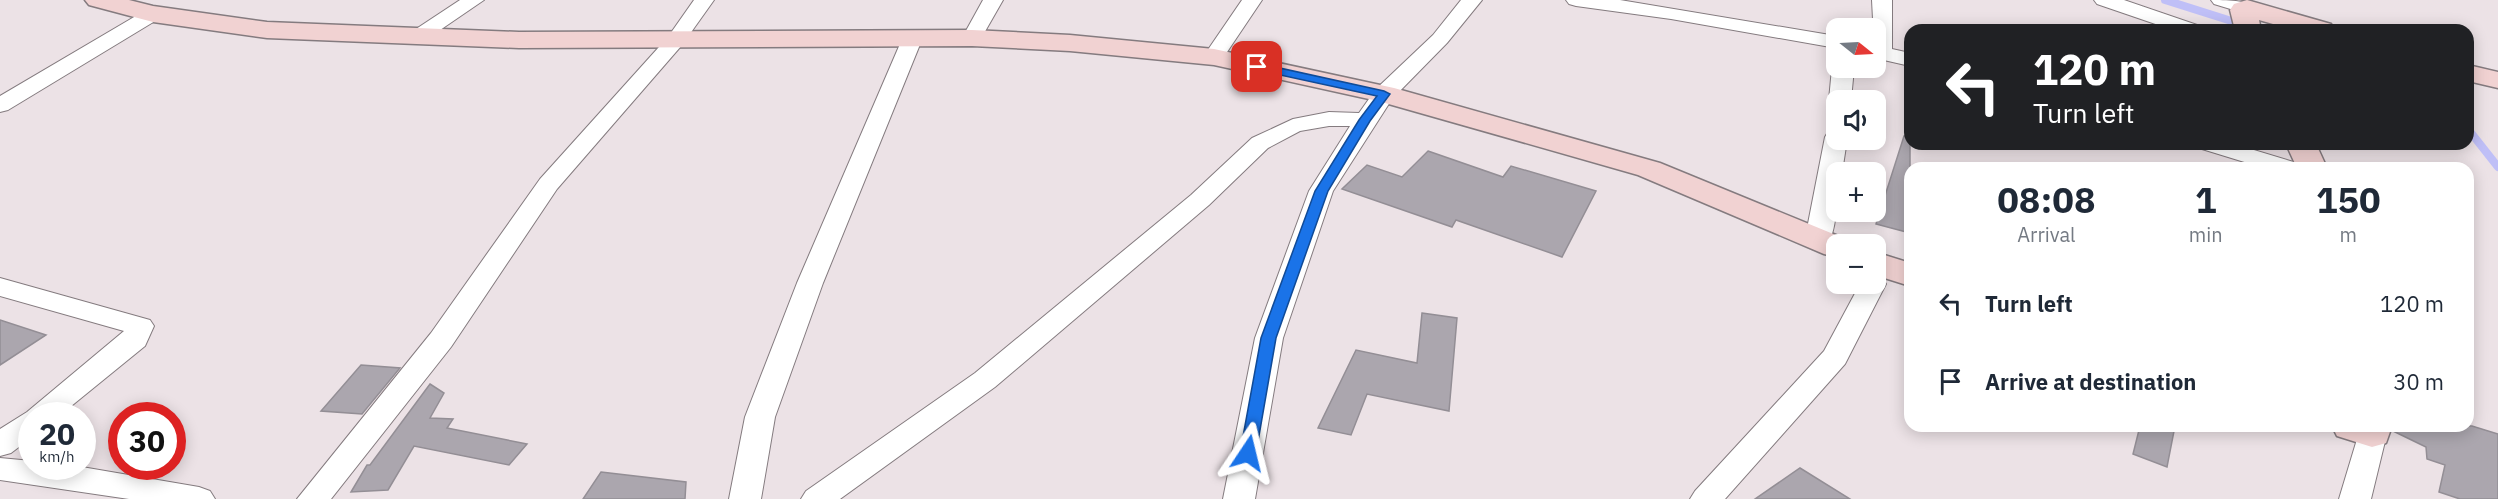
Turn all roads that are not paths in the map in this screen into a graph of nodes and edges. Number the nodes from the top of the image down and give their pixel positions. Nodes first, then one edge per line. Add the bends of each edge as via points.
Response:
1 (98, 0) edge
2 (474, 0) edge
3 (705, 0) edge
4 (993, 0) edge
5 (1252, 0) edge
6 (1472, 0) edge
7 (1576, 0) edge
8 (1882, 0) edge
9 (2104, 0) edge
10 (2221, 0) edge
11 (153, 14) junction
12 (2246, 15) edge
13 (1881, 18) edge
14 (2175, 24) edge
15 (2292, 24) edge
16 (417, 37) junction
17 (914, 37) junction
18 (972, 38) junction
19 (1826, 40) edge
20 (675, 41) junction
21 (1886, 54) edge
22 (1214, 57) junction
23 (1904, 58) edge
24 (2474, 74) edge
25 (2498, 80) edge
26 (1384, 94) junction
27 (0, 105) edge
28 (1365, 120) junction
29 (1835, 150) edge
30 (2230, 150) edge
31 (2269, 162) edge
32 (1828, 234) edge
33 (1826, 243) edge
34 (0, 287) edge
35 (1871, 294) edge
36 (56, 402) edge
37 (18, 432) edge
38 (2364, 432) edge
39 (0, 445) edge
40 (0, 469) edge
41 (199, 499) edge
42 (313, 499) edge
43 (745, 499) edge
44 (817, 499) edge
45 (1239, 499) edge
46 (1706, 499) edge
47 (2355, 499) edge

1 - 11 street
2 - 16 street
3 - 20 street
4 - 18 street
5 - 22 street
6 - 26 street via 1440,39
7 - 19 street
8 - 13 street
9 - 14 street
10 - 12 street
11 - 16 street via 267,30
11 - 27 street
12 - 15 street
16 - 20 street
17 - 18 street
17 - 20 street
17 - 43 street via 810,283 760,417
18 - 22 street
20 - 42 street via 548,184 441,340
21 - 23 street
22 - 26 street
24 - 25 street
26 - 28 street
26 - 33 street via 1649,169
28 - 44 street via 1329,119 1293,126 1260,143 1200,200 985,380
28 - 45 street via 1321,191 1269,338
29 - 32 street
30 - 31 street
34 - 36 street via 140,326 135,339
35 - 46 street via 1835,357
37 - 39 street
38 - 47 street
40 - 41 street

